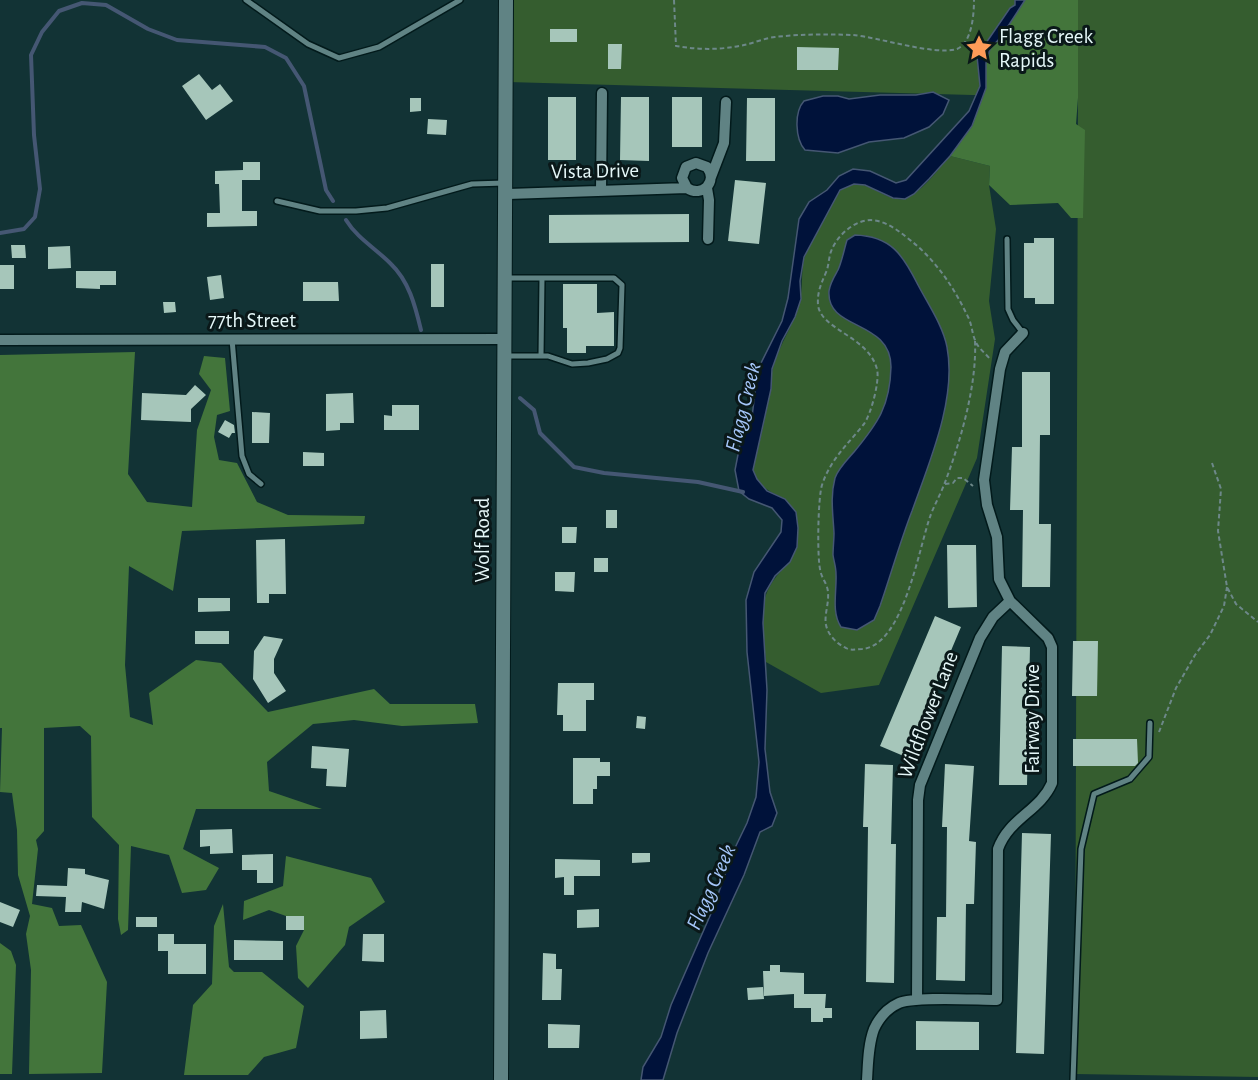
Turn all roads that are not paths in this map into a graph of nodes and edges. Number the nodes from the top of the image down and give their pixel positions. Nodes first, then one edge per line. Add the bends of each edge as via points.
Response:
1 (246, 0) edge
2 (460, 0) edge
3 (506, 0) edge
4 (602, 93) dead end
5 (726, 102) dead end
6 (709, 183) junction
7 (505, 188) junction
8 (687, 188) junction
9 (601, 190) junction
10 (277, 201) dead end
11 (708, 239) dead end
12 (1007, 239) dead end
13 (504, 278) junction
14 (542, 278) junction
15 (1023, 333) joint
16 (232, 339) junction
17 (504, 339) junction
18 (0, 340) edge
19 (504, 356) junction
20 (541, 356) junction
21 (261, 484) dead end
22 (1010, 600) junction
23 (1150, 723) dead end
24 (917, 1000) junction
25 (501, 1080) edge
26 (867, 1080) edge
27 (1073, 1080) edge

1 - 2 lane via 308,44 339,58 379,47
3 - 7 street, Wolf Road
4 - 9 street
5 - 6 street via 724,143
6 - 8 street, Vista Drive via 697,192
6 - 8 street via 710,172 702,164 691,164 682,178
6 - 11 street
7 - 9 street, Vista Drive
7 - 10 lane via 472,184 387,208 356,211 320,211
7 - 13 street, Wolf Road
8 - 9 street, Vista Drive
12 - 15 lane via 1008,309
13 - 14 lane
13 - 17 street, Wolf Road
14 - 20 lane
14 - 20 lane via 614,278 622,285 618,353 607,359 572,364
15 - 22 street, Fairway Drive via 1005,352 1000,369 984,480 997,537 999,579
16 - 17 street, 77th Street
16 - 18 street, 77th Street
16 - 21 lane via 242,456 249,474
17 - 19 street, Wolf Road
19 - 20 lane
19 - 25 street, Wolf Road
22 - 24 street, Wildflower Lane via 980,638 920,786
22 - 24 street, Fairway Drive via 1048,638 1052,647 1052,783 1042,799 1008,829 998,849 997,1000
23 - 27 lane via 1149,757 1130,779 1094,794 1081,849
24 - 26 street, Fairway Drive via 901,1002 880,1018 870,1043

